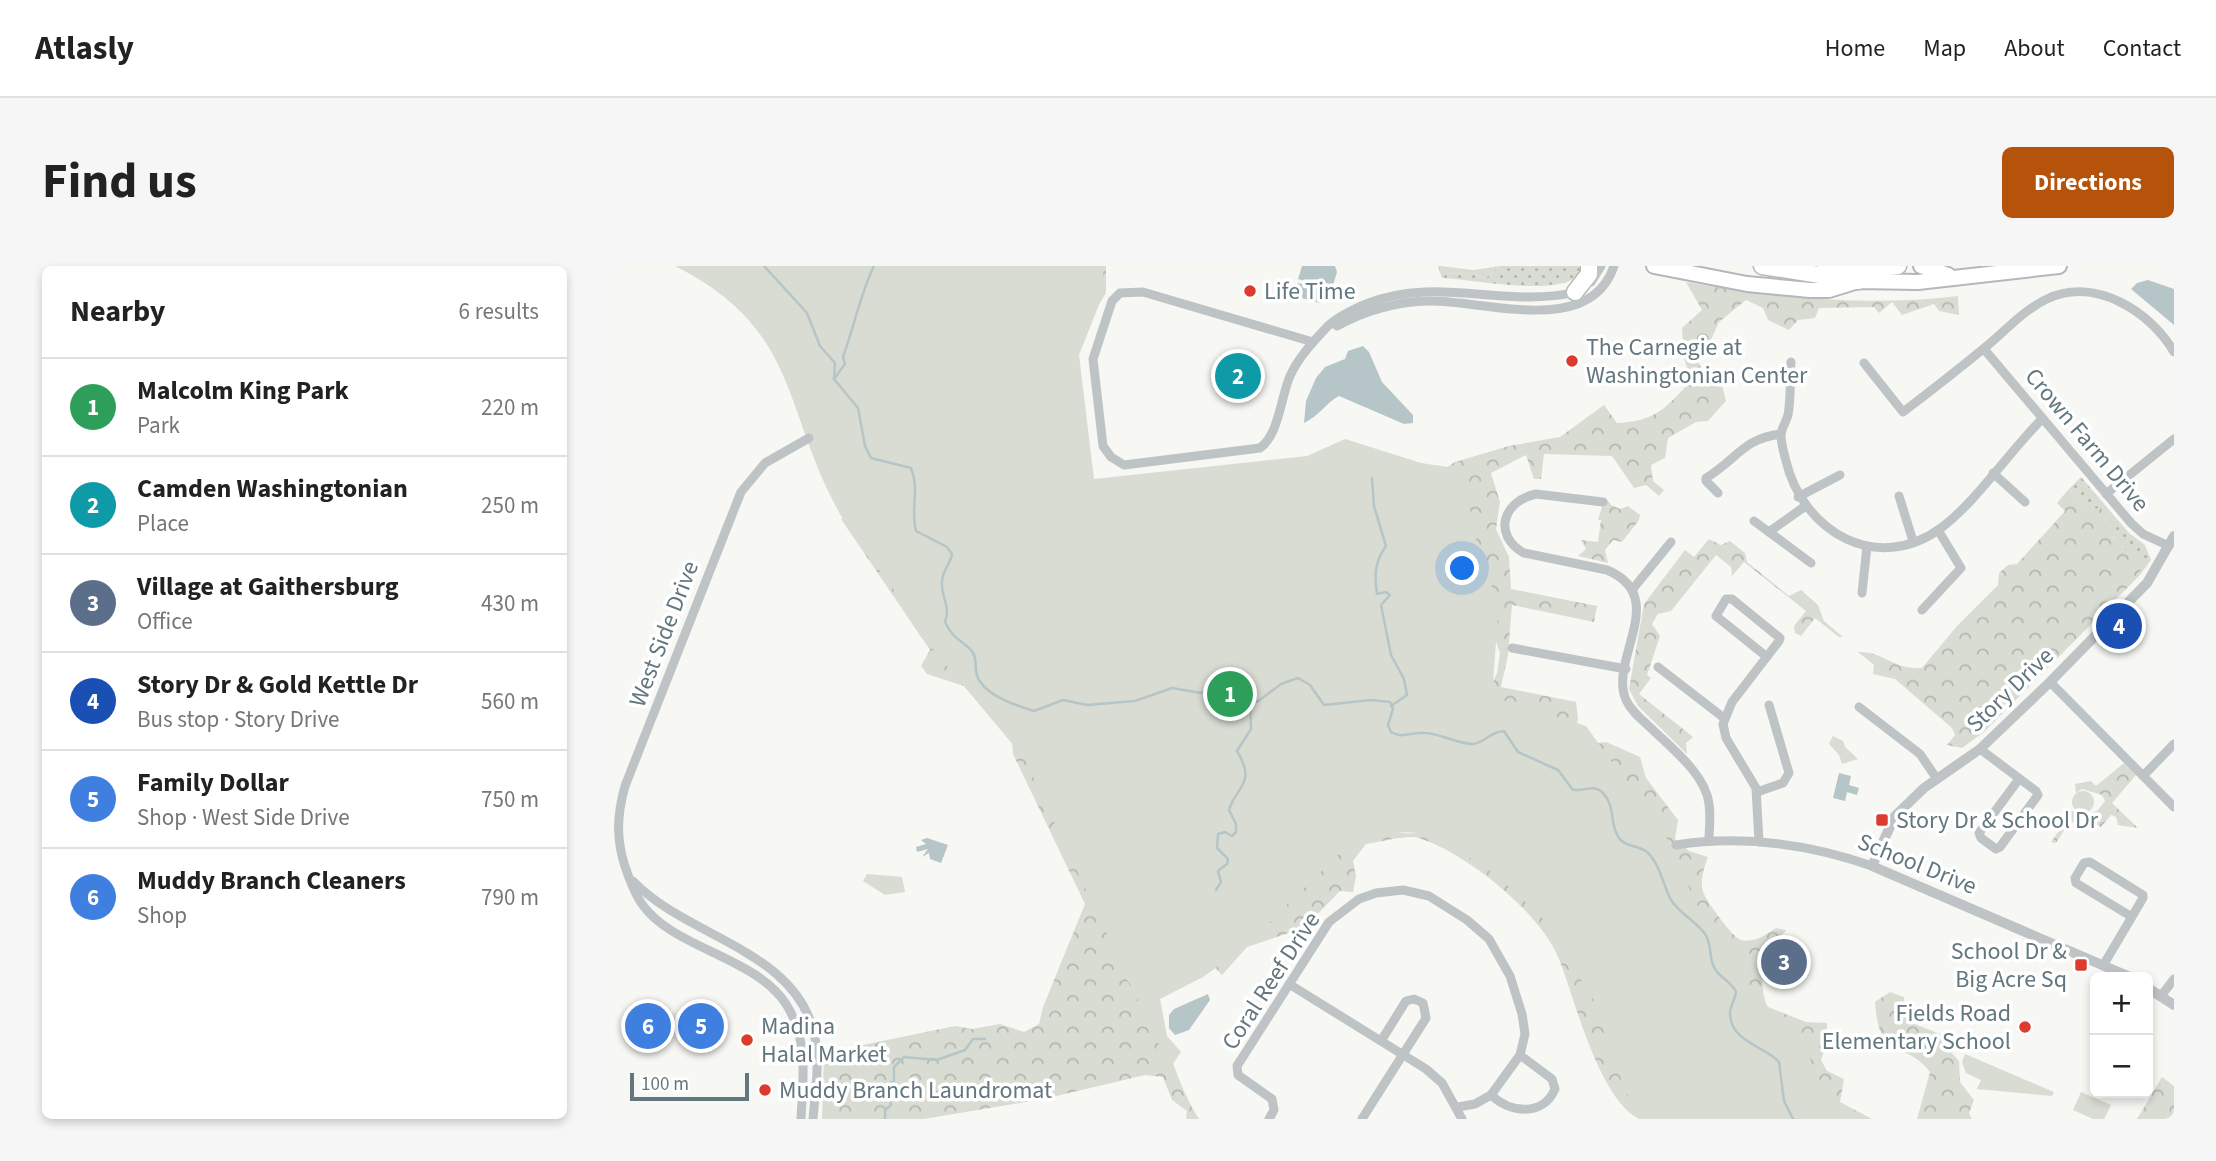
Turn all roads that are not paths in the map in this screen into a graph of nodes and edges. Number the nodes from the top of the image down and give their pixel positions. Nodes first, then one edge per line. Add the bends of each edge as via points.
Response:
1 (1589, 266) edge
2 (1601, 266) edge
3 (1614, 266) edge
4 (1654, 266) edge
5 (1762, 266) edge
6 (1826, 266) edge
7 (1898, 266) edge
8 (1921, 266) edge
9 (2059, 266) edge
10 (1966, 278) junction
11 (1858, 281) junction
12 (1575, 292) junction
13 (1535, 296) junction
14 (1534, 310) junction
15 (1322, 332) junction
16 (1313, 342) junction
17 (1984, 349) junction
18 (2174, 352) edge
19 (1791, 362) dead end
20 (1864, 363) dead end
21 (2042, 419) junction
22 (1781, 434) junction
23 (809, 438) dead end
24 (2174, 439) edge
25 (1993, 473) junction
26 (1840, 475) dead end
27 (1718, 493) dead end
28 (2106, 494) junction
29 (1899, 496) dead end
30 (1798, 497) junction
31 (1603, 502) dead end
32 (2025, 502) dead end
33 (1804, 507) junction
34 (1754, 521) dead end
35 (1938, 530) junction
36 (1769, 532) junction
37 (1913, 541) junction
38 (2172, 541) edge
39 (1671, 542) dead end
40 (1867, 546) junction
41 (1811, 563) dead end
42 (1632, 590) junction
43 (1862, 593) dead end
44 (1922, 610) dead end
45 (1512, 648) dead end
46 (1767, 657) junction
47 (1658, 667) dead end
48 (1626, 669) junction
49 (2050, 682) junction
50 (1769, 705) dead end
51 (1860, 707) dead end
52 (1724, 718) junction
53 (2174, 744) edge
54 (1980, 749) junction
55 (2143, 776) junction
56 (1937, 779) junction
57 (2019, 779) junction
58 (1757, 792) junction
59 (2174, 807) edge
60 (1709, 841) junction
61 (1759, 842) junction
62 (1676, 845) dead end
63 (1872, 866) junction
64 (629, 877) junction
65 (2132, 916) junction
66 (2104, 964) junction
67 (2120, 972) edge
68 (2174, 979) edge
69 (1289, 984) junction
70 (2153, 991) edge
71 (2161, 996) junction
72 (2174, 1005) edge
73 (1381, 1041) junction
74 (1402, 1055) junction
75 (1520, 1055) junction
76 (1491, 1095) junction
77 (1458, 1107) junction
78 (801, 1119) edge
79 (813, 1119) edge
80 (1269, 1119) edge
81 (1362, 1119) edge
82 (1462, 1119) edge

1 - 12 highway via 1589,274
2 - 12 street via 1594,279
3 - 14 street via 1607,283 1590,299
4 - 11 main road via 1777,288 1829,289
5 - 11 highway
6 - 7 highway
8 - 10 main road
9 - 10 main road
10 - 11 main road
12 - 13 street
13 - 14 street
13 - 15 street via 1439,290 1399,294 1357,308
14 - 15 street via 1422,301 1369,312
15 - 16 street
16 - 16 street via 1296,364 1269,439 1260,448 1124,465 1103,446 1093,359 1112,301 1120,293 1143,292
17 - 18 street via 2048,298 2082,294 2112,299 2137,310 2163,334
17 - 20 street via 1903,412
17 - 21 street, Crown Farm Drive
19 - 22 street via 1788,417
21 - 25 street
21 - 28 street, Crown Farm Drive
22 - 27 street via 1755,439 1733,461 1706,478
22 - 30 street
23 - 64 street, West Side Drive via 765,463 749,480 733,512 625,786 617,833
24 - 28 street
25 - 32 street
25 - 35 street
26 - 30 street
28 - 38 street, Crown Farm Drive via 2139,531
29 - 37 street
30 - 33 street
31 - 42 street via 1527,496 1513,504 1506,530 1516,548 1524,552 1607,570
33 - 36 street
33 - 40 street via 1830,531
34 - 36 street
35 - 37 street
35 - 44 street via 1961,568
36 - 41 street
37 - 40 street
38 - 49 street, Story Drive via 2147,583
39 - 42 street
40 - 43 street
42 - 48 street via 1636,609
45 - 48 street
46 - 46 street via 1779,636 1727,598 1716,616
46 - 52 street
47 - 52 street
48 - 60 street via 1626,700 1683,760 1707,794
49 - 54 street, Story Drive
49 - 55 street
50 - 58 street via 1789,773 1783,783
51 - 56 street via 1920,754
52 - 58 street via 1726,738
53 - 55 street
54 - 56 street, Story Drive
54 - 57 street
55 - 59 street
56 - 63 street, Story Drive via 1895,816
57 - 57 street via 2036,791 2037,798 1996,849 1979,833
58 - 61 street
60 - 61 street, School Drive
60 - 62 street, School Drive
61 - 63 street, School Drive via 1807,848
63 - 66 street, School Drive
64 - 78 street, West Side Drive via 642,905 658,920 763,980 787,1005 804,1049
64 - 79 street via 664,909 768,967 797,997 813,1027 816,1044
65 - 65 street via 2143,898 2141,892 2090,862 2084,863 2076,883
65 - 66 street
66 - 67 street, School Drive
68 - 71 street
69 - 73 street
69 - 75 street, Coral Reef Drive via 1329,922 1343,909 1376,892 1403,890 1429,896 1479,929 1496,947 1522,1014 1525,1034
69 - 80 street, Coral Reef Drive via 1237,1066 1237,1073 1272,1099 1274,1110
70 - 71 street
71 - 72 street
73 - 74 street
73 - 74 street via 1406,1001 1423,1003 1426,1018
74 - 77 street via 1442,1083
74 - 81 street
75 - 76 street
75 - 76 street via 1552,1079 1552,1096 1520,1111
76 - 77 street
77 - 82 street

